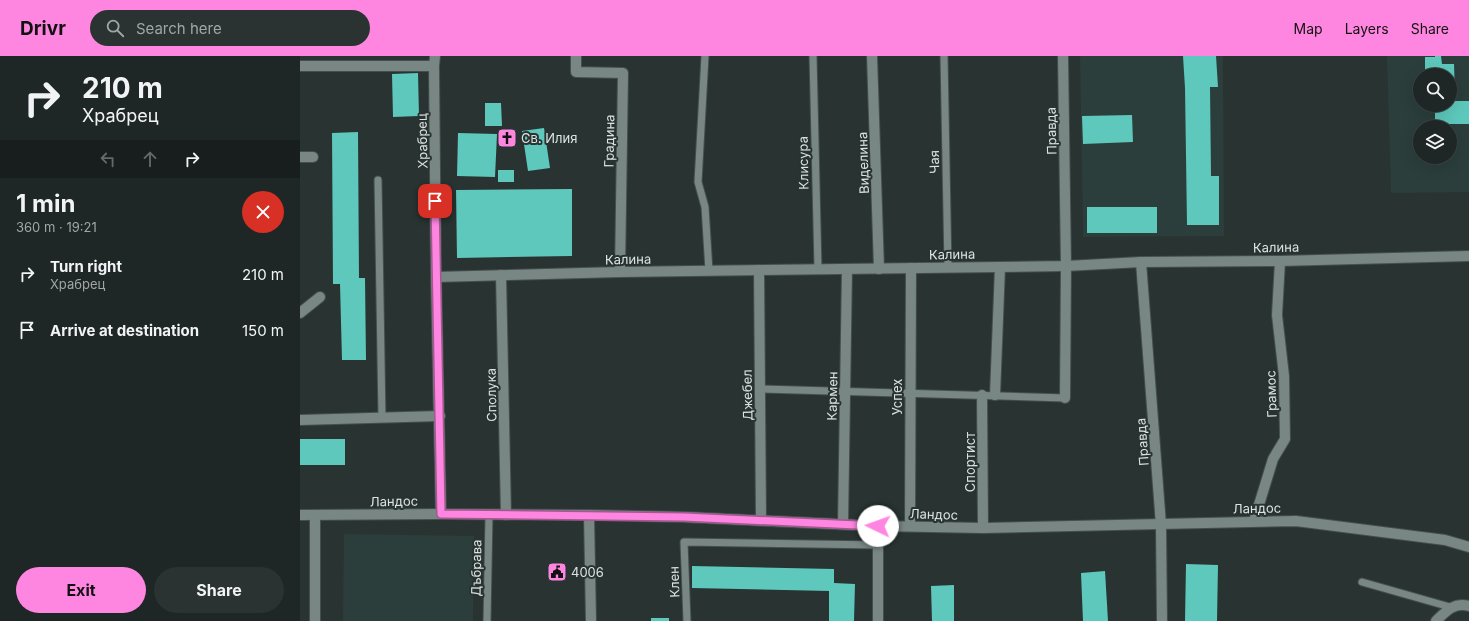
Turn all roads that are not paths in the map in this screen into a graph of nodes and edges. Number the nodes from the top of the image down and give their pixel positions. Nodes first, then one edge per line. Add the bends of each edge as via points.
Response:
1 (576, 56) edge
2 (705, 56) edge
3 (812, 56) edge
4 (872, 56) edge
5 (944, 56) edge
6 (1063, 56) edge
7 (434, 61) edge
8 (300, 66) edge
9 (300, 157) edge
10 (312, 157) dead end
11 (378, 180) dead end
12 (1469, 256) edge
13 (1280, 261) junction
14 (1142, 262) junction
15 (1066, 266) junction
16 (1000, 267) junction
17 (879, 268) junction
18 (911, 268) junction
19 (948, 268) junction
20 (818, 269) junction
21 (847, 269) junction
22 (759, 270) junction
23 (709, 271) junction
24 (620, 272) junction
25 (501, 275) junction
26 (436, 277) junction
27 (320, 298) dead end
28 (300, 313) edge
29 (759, 389) junction
30 (845, 391) junction
31 (910, 393) junction
32 (982, 395) junction
33 (995, 395) junction
34 (1065, 398) joint
35 (440, 416) junction
36 (382, 418) junction
37 (300, 420) edge
38 (441, 514) junction
39 (489, 514) junction
40 (300, 515) edge
41 (315, 515) junction
42 (506, 515) junction
43 (589, 515) junction
44 (761, 520) junction
45 (1254, 521) junction
46 (843, 524) junction
47 (1161, 525) junction
48 (878, 526) junction
49 (910, 526) junction
50 (983, 528) junction
51 (878, 545) junction
52 (1469, 547) edge
53 (1362, 582) dead end
54 (1469, 606) edge
55 (1450, 608) junction
56 (315, 621) edge
57 (486, 621) edge
58 (591, 621) edge
59 (687, 621) edge
60 (878, 621) edge
61 (1162, 621) edge
62 (1436, 621) edge

1 - 24 street, Градина via 576,72 623,72
2 - 23 lane via 698,182 705,208
3 - 20 lane, Клисура
4 - 17 street, Виделина
5 - 19 lane, Чая
6 - 15 street, Правда
7 - 8 street
7 - 26 street, Храбрец
9 - 10 street
11 - 36 lane
12 - 13 street, Калина
13 - 14 street, Калина
13 - 45 street, Грамос via 1277,315 1284,376 1285,439 1273,459
14 - 15 street, Калина
14 - 47 street, Правда
15 - 16 street, Калина
15 - 34 street, Правда
16 - 19 street, Калина
16 - 33 street
17 - 18 street, Калина
17 - 21 street, Калина
18 - 19 street, Калина
18 - 31 street, Успех
20 - 21 street, Калина
20 - 22 street, Калина
21 - 30 street, Кармен
22 - 23 street, Калина
22 - 29 street, Джебел
23 - 24 street, Калина
24 - 25 street, Калина
25 - 26 street, Калина
25 - 42 street, Сполука
26 - 35 street, Храбрец
27 - 28 street
29 - 30 lane
29 - 44 street, Джебел
30 - 31 lane
30 - 46 street, Кармен
31 - 32 lane
31 - 49 street, Успех
32 - 33 lane
32 - 50 street, Спортист
33 - 34 lane
35 - 36 street
35 - 38 street, Храбрец
36 - 37 street
38 - 39 street, Ландос
38 - 41 street, Ландос
39 - 42 street, Ландос
39 - 57 lane, Дъбрава
40 - 41 street, Ландос
41 - 56 street
42 - 43 street, Ландос
43 - 44 street, Ландос
43 - 58 street
44 - 46 street, Ландос
45 - 47 street, Ландос
45 - 52 street, Ландос via 1296,521 1445,540
46 - 48 street, Ландос
47 - 50 street, Ландос
47 - 61 street, Правда
48 - 49 street, Ландос
48 - 51 street
49 - 50 street, Ландос
51 - 59 lane, Клен via 684,542
51 - 60 street
53 - 55 lane
54 - 55 street via 1462,604
55 - 62 street

